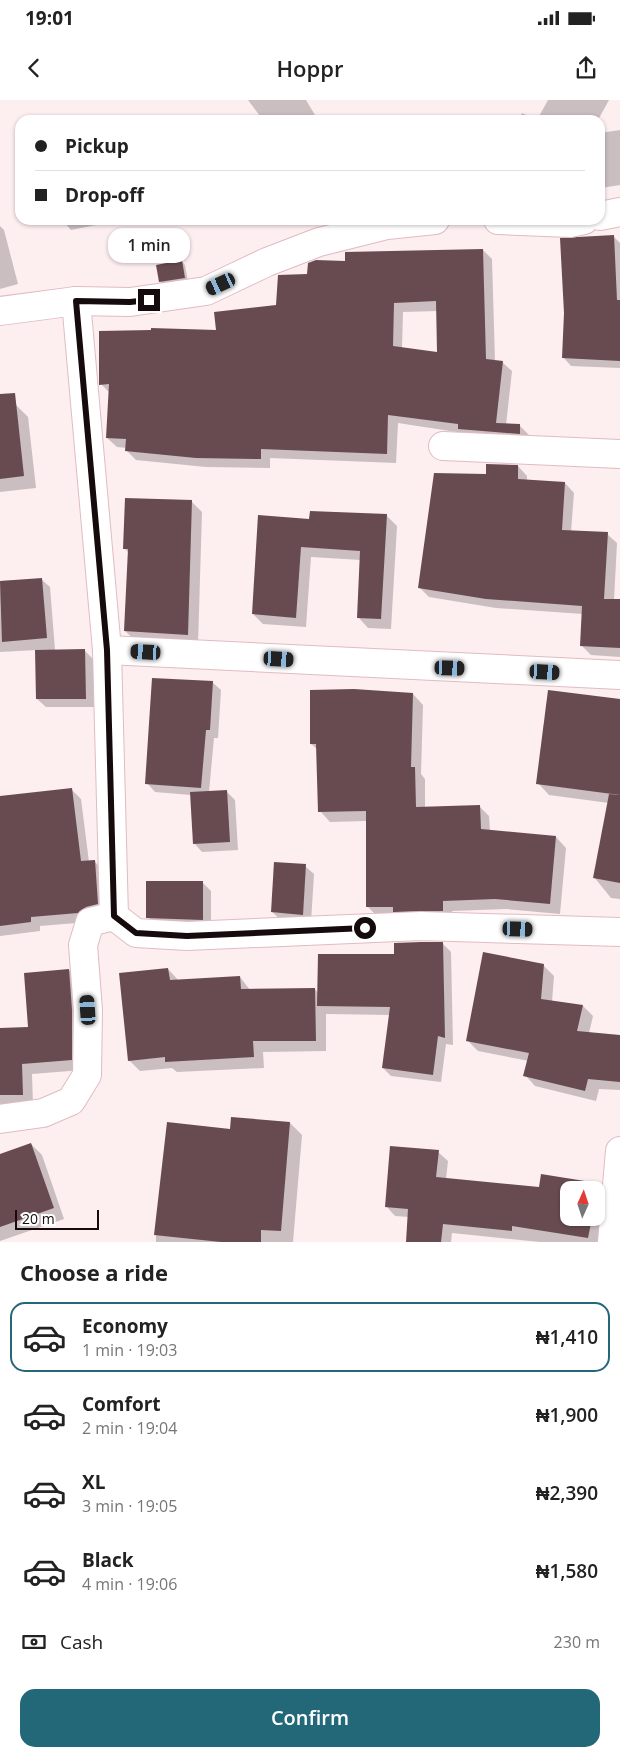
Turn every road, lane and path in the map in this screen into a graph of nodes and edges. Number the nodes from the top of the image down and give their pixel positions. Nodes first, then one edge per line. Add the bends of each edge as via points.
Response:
1 (620, 212) edge
2 (605, 215) edge
3 (395, 225) edge
4 (76, 301) junction
5 (0, 311) edge
6 (444, 446) dead end
7 (620, 454) edge
8 (107, 650) junction
9 (620, 675) edge
10 (114, 916) junction
11 (620, 932) edge
12 (0, 1118) edge
13 (620, 1151) edge
14 (612, 1242) edge

1 - 2 street
3 - 4 street via 319,242 206,291 130,302
4 - 5 street
4 - 8 street
6 - 7 street
8 - 9 street
8 - 10 street
10 - 11 street via 136,933 187,936 421,926
10 - 12 street via 90,922 83,944 88,1010 86,1075 71,1101 43,1113
13 - 14 street

